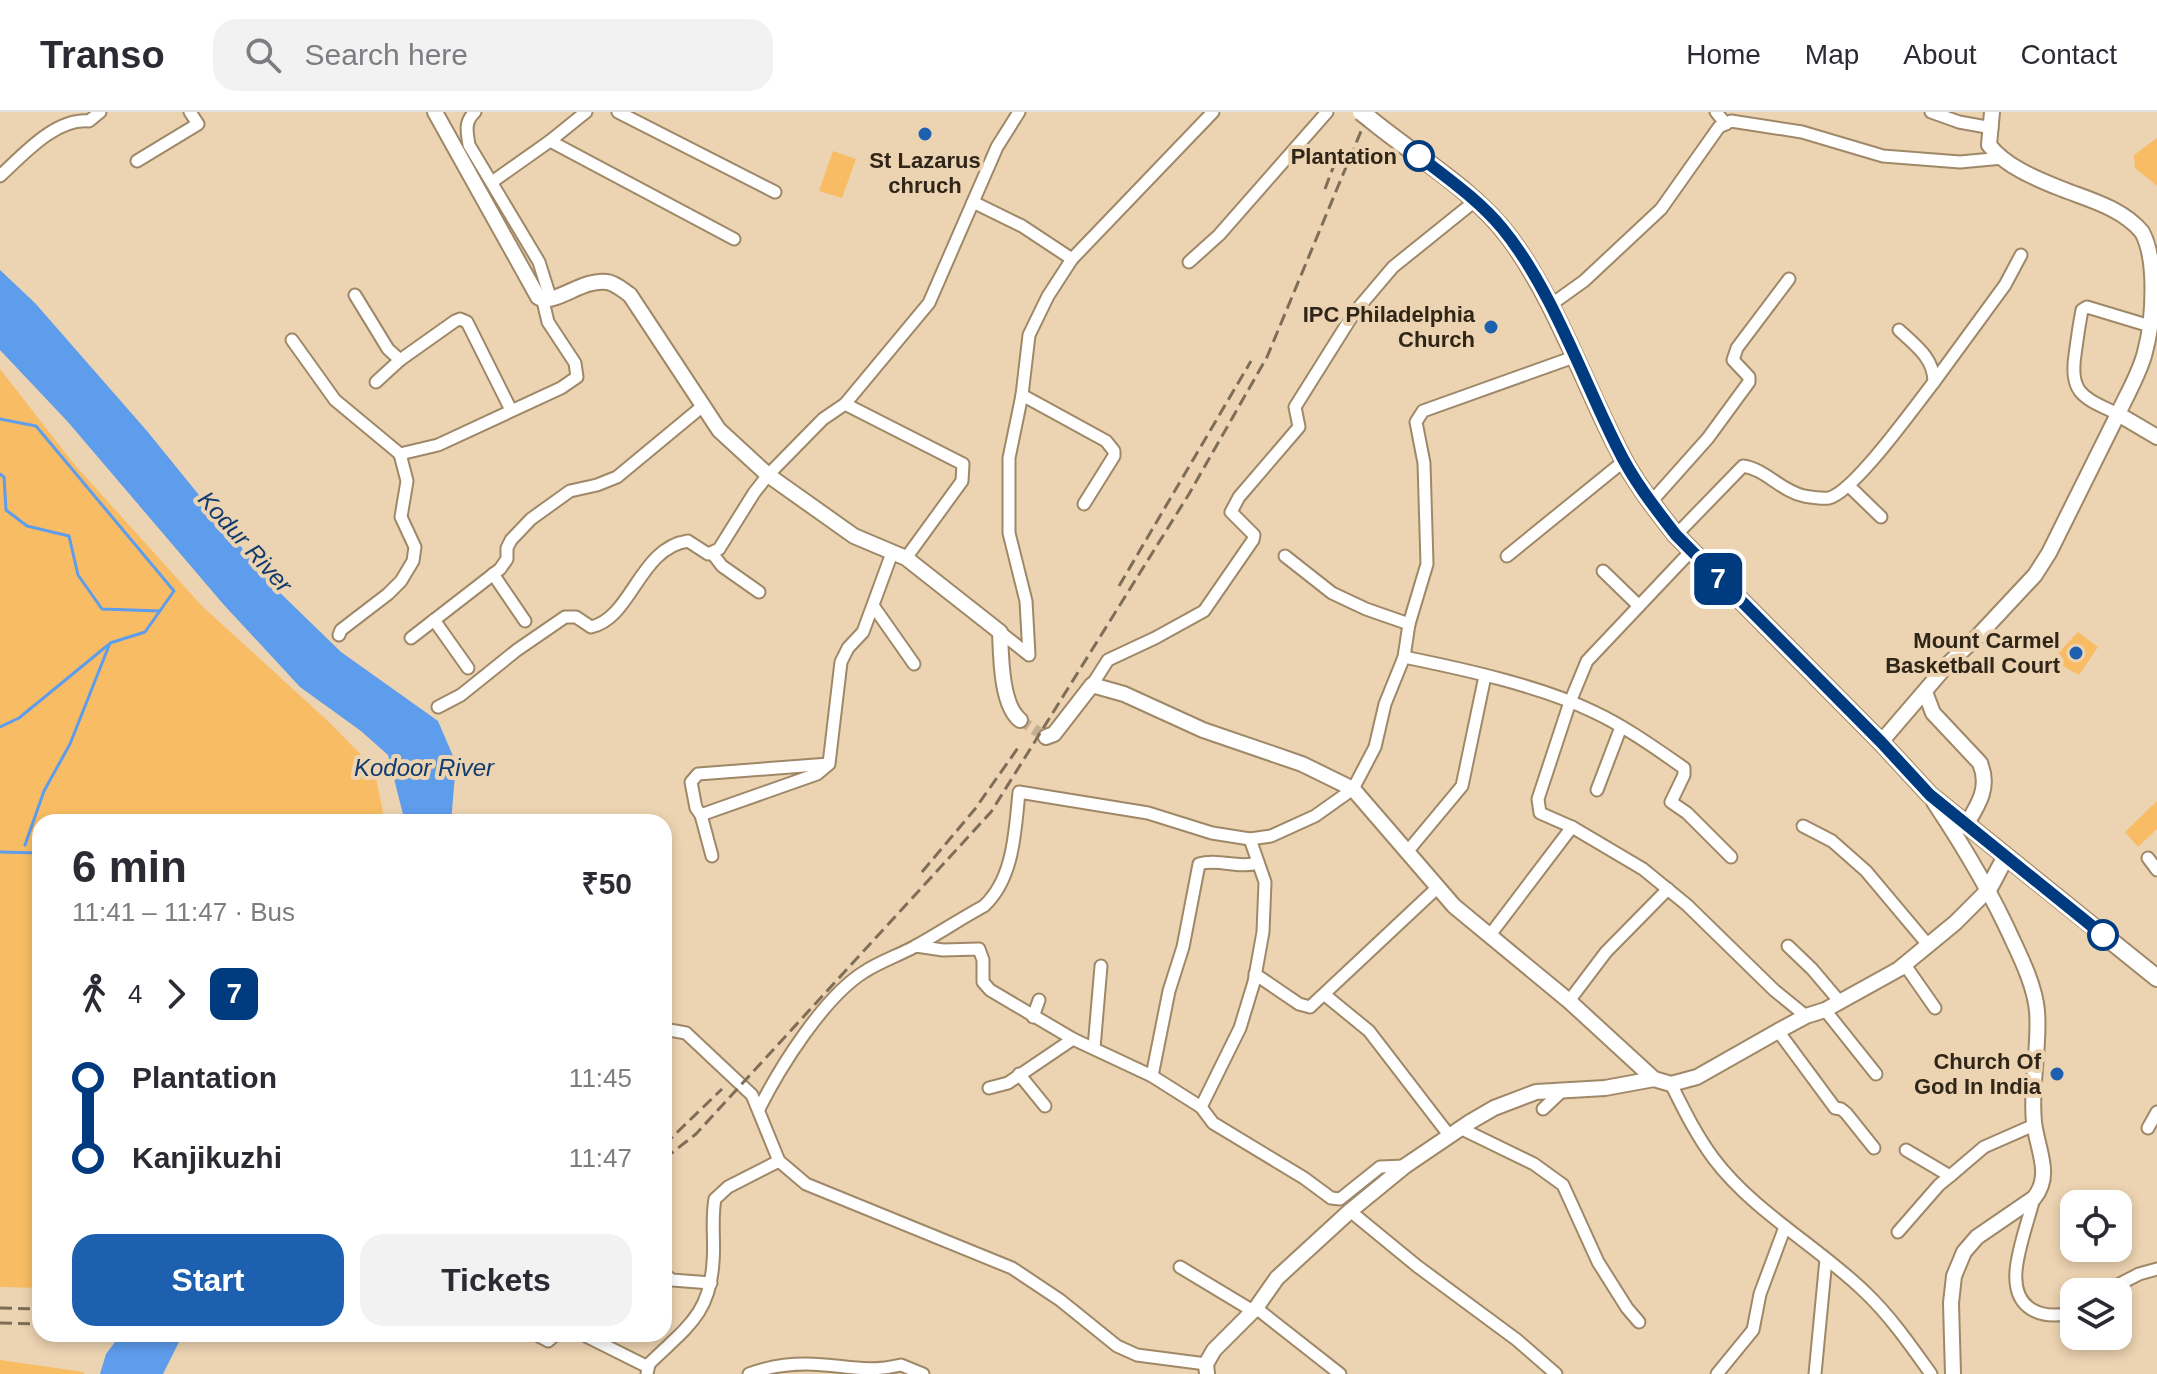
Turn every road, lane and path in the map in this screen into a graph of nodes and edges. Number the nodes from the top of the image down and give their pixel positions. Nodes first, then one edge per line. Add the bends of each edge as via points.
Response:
1 (100, 112) edge
2 (190, 112) edge
3 (435, 112) edge
4 (475, 112) edge
5 (586, 112) edge
6 (618, 112) edge
7 (1019, 112) edge
8 (1213, 112) edge
9 (1327, 112) edge
10 (1716, 112) edge
11 (1931, 112) edge
12 (1992, 112) edge
13 (1366, 115) edge
14 (76, 116) edge
15 (1726, 124) junction
16 (1992, 128) junction
17 (550, 141) junction
18 (2003, 158) junction
19 (137, 161) dead end
20 (0, 176) edge
21 (492, 182) junction
22 (775, 192) dead end
23 (1475, 201) junction
24 (973, 202) junction
25 (734, 239) dead end
26 (2021, 255) dead end
27 (1072, 259) junction
28 (1189, 262) dead end
29 (1789, 279) dead end
30 (355, 295) dead end
31 (547, 300) junction
32 (1549, 306) junction
33 (2150, 326) junction
34 (1899, 330) dead end
35 (292, 340) dead end
36 (1574, 357) junction
37 (400, 360) junction
38 (376, 382) dead end
39 (1934, 382) junction
40 (1022, 395) junction
41 (845, 404) junction
42 (704, 405) junction
43 (511, 410) junction
44 (2118, 414) junction
45 (2157, 437) edge
46 (400, 454) junction
47 (1624, 461) junction
48 (768, 475) junction
49 (1849, 486) junction
50 (1651, 502) junction
51 (1084, 504) dead end
52 (1881, 517) dead end
53 (1676, 535) junction
54 (1691, 551) junction
55 (712, 553) junction
56 (899, 556) junction
57 (1285, 556) dead end
58 (1507, 556) dead end
59 (1603, 571) dead end
60 (493, 574) junction
61 (759, 592) dead end
62 (1639, 606) junction
63 (874, 607) junction
64 (434, 620) junction
65 (525, 621) dead end
66 (1409, 624) junction
67 (1000, 632) junction
68 (339, 635) dead end
69 (411, 638) dead end
70 (1404, 657) junction
71 (914, 664) dead end
72 (468, 668) dead end
73 (1485, 676) junction
74 (1092, 685) junction
75 (1925, 692) junction
76 (1570, 702) junction
77 (438, 707) dead end
78 (1020, 720) tunnel mouth
79 (1621, 727) junction
80 (1046, 737) dead end
81 (1881, 742) junction
82 (829, 764) junction
83 (1353, 789) junction
84 (1597, 790) dead end
85 (1930, 795) junction
86 (701, 815) junction
87 (1966, 825) junction
88 (1803, 826) dead end
89 (1572, 827) junction
90 (1250, 839) junction
91 (1407, 852) junction
92 (712, 856) dead end
93 (1731, 857) dead end
94 (2005, 858) junction
95 (2148, 858) dead end
96 (1258, 863) junction
97 (2157, 870) edge
98 (1438, 887) junction
99 (1668, 889) junction
100 (1988, 890) junction
101 (1490, 935) junction
102 (915, 946) junction
103 (1788, 946) dead end
104 (1929, 946) junction
105 (1905, 965) junction
106 (1101, 966) dead end
107 (1255, 974) junction
108 (2157, 978) edge
109 (1325, 995) junction
110 (1039, 1000) dead end
111 (1569, 1001) junction
112 (1840, 1002) junction
113 (1935, 1008) dead end
114 (1825, 1010) junction
115 (1806, 1016) junction
116 (1033, 1017) junction
117 (672, 1031) edge
118 (1778, 1031) junction
119 (1073, 1039) junction
120 (1094, 1048) junction
121 (1019, 1074) junction
122 (1876, 1074) dead end
123 (1152, 1076) junction
124 (1654, 1079) junction
125 (1671, 1084) junction
126 (989, 1088) dead end
127 (1562, 1091) junction
128 (1045, 1106) dead end
129 (1201, 1107) junction
130 (759, 1109) junction
131 (1543, 1109) dead end
132 (2157, 1112) edge
133 (2034, 1125) junction
134 (2148, 1128) dead end
135 (1455, 1132) junction
136 (1874, 1148) dead end
137 (1906, 1150) dead end
138 (779, 1161) junction
139 (1405, 1166) junction
140 (1950, 1176) junction
141 (2034, 1198) junction
142 (1350, 1211) junction
143 (1785, 1227) junction
144 (1898, 1232) dead end
145 (1826, 1259) junction
146 (1180, 1267) dead end
147 (2157, 1269) edge
148 (2131, 1278) edge
149 (672, 1280) edge
150 (711, 1283) junction
151 (1254, 1309) junction
152 (2060, 1315) edge
153 (1639, 1322) dead end
154 (597, 1342) edge
155 (1206, 1369) edge
156 (648, 1370) edge
157 (856, 1372) edge
158 (749, 1374) edge
159 (923, 1374) edge
160 (1340, 1374) edge
161 (1556, 1374) edge
162 (1717, 1374) edge
163 (1815, 1374) edge
164 (1931, 1374) edge
165 (1953, 1374) edge

1 - 14 street via 89,121
2 - 19 street via 198,124
3 - 31 main road via 538,297
4 - 21 street via 466,129 469,145
5 - 17 street
6 - 22 street
7 - 24 street
8 - 27 street
9 - 28 street
10 - 15 street
11 - 16 street
12 - 16 main road
13 - 23 highway
14 - 20 street
15 - 18 street via 1802,132 1883,156 1960,162
15 - 32 street via 1661,209 1584,281
16 - 18 main road via 1989,145
17 - 21 street
17 - 25 street
18 - 33 main road via 2047,183 2108,207 2141,231 2157,274
21 - 31 street via 539,262
23 - 32 highway via 1514,243
23 - 74 street via 1393,267 1354,313 1295,407 1299,427 1231,512 1253,540 1204,611 1108,660
24 - 27 street
24 - 41 street via 929,303
26 - 39 street
27 - 40 street via 1029,335
29 - 50 street via 1737,348 1733,360 1749,382
30 - 37 street
31 - 42 main road via 585,283 610,282 630,295
31 - 43 street via 548,322 578,374 561,388
32 - 36 highway
33 - 44 main road via 2145,354
33 - 44 street via 2087,307 2082,310 2071,377 2092,401
34 - 39 street via 1924,352
35 - 46 street via 335,400
36 - 47 highway
36 - 66 street via 1423,411 1416,422 1424,463 1427,564
37 - 38 street
37 - 43 street via 460,319 467,322
39 - 49 street
40 - 51 street via 1112,447 1114,456
40 - 67 street via 1009,458 1009,533 1026,601 1029,655
41 - 48 street
41 - 56 street via 963,464 962,481
42 - 48 main road via 719,430
42 - 60 street via 617,477 570,491 531,519 511,540 505,565
43 - 46 street via 438,445
44 - 45 main road
44 - 75 main road via 2035,575
46 - 68 street via 407,481 401,517 415,547 413,561 401,581
47 - 50 highway
47 - 58 street
48 - 55 street
48 - 56 main road via 854,536
49 - 52 street
49 - 53 street via 1829,498 1806,496 1743,466
50 - 53 highway
53 - 54 highway
54 - 62 street
54 - 81 highway
55 - 61 street
55 - 77 street via 688,541 667,548 614,613 596,626 565,617
56 - 63 street
56 - 67 main road
57 - 66 street via 1332,593
59 - 62 street
60 - 64 street
60 - 65 street
62 - 76 street via 1587,661
63 - 71 street
63 - 82 street via 841,662
64 - 69 street
64 - 72 street
66 - 70 street
67 - 78 main road via 1005,686 1012,714
70 - 73 street
70 - 83 street via 1371,758
73 - 76 street
73 - 91 street via 1462,786
74 - 80 main road via 1054,734
74 - 83 main road via 1302,764
75 - 81 main road
75 - 87 main road via 1933,713 1984,773 1983,794
76 - 79 street
76 - 89 street via 1538,799 1540,813
79 - 84 street
79 - 93 street via 1684,768 1671,802
81 - 85 highway
82 - 86 street via 817,774
82 - 86 street via 698,774 691,782
83 - 90 street via 1315,816 1271,836
83 - 91 main road
85 - 87 highway
85 - 100 main road
86 - 92 street
87 - 94 highway
88 - 104 street via 1832,841 1866,871
89 - 99 street
89 - 101 street
90 - 96 street
90 - 102 street via 1148,813 1019,792 1014,842 1000,887 984,906
91 - 98 main road
94 - 100 highway
94 - 108 highway
95 - 97 street
96 - 107 street via 1265,882
96 - 123 street via 1199,864
98 - 101 main road
98 - 109 street
99 - 111 street via 1606,952
99 - 115 street
100 - 104 main road
100 - 133 main road via 2022,959 2037,1010
101 - 111 main road
102 - 116 street via 979,949 985,986
102 - 130 street via 862,973 839,994 778,1070
103 - 112 street
104 - 105 main road
105 - 112 main road
105 - 113 street
106 - 120 street
107 - 109 street via 1299,1004 1310,1007
107 - 129 street via 1240,1028
109 - 135 street via 1369,1031
110 - 116 street
111 - 124 main road
112 - 114 main road
114 - 115 main road
114 - 122 street
115 - 118 main road
116 - 119 street
117 - 130 street via 686,1033 752,1095
118 - 125 main road via 1697,1077
118 - 136 street via 1825,1097 1846,1113
119 - 120 street
119 - 121 street
120 - 123 street
121 - 126 street
121 - 128 street
123 - 129 street
124 - 125 main road
124 - 127 main road
125 - 143 street via 1714,1159
127 - 131 street
127 - 135 main road via 1536,1092 1494,1108
129 - 139 street via 1213,1123 1331,1198 1340,1199 1380,1167
130 - 138 street
132 - 134 street
133 - 140 street via 1984,1147
133 - 141 main road via 2044,1178
135 - 139 main road
135 - 153 street via 1534,1164 1563,1185 1598,1262
137 - 140 street
138 - 150 street via 715,1199
138 - 155 street via 806,1184 1012,1268 1117,1346
139 - 142 main road
140 - 144 street
141 - 152 street via 2016,1273 2018,1290 2026,1306 2037,1313
141 - 165 main road via 1964,1252 1951,1303
142 - 151 main road via 1277,1278
142 - 161 street
143 - 145 street
143 - 162 street via 1753,1330
145 - 163 street
145 - 164 street via 1868,1294
146 - 151 street
147 - 148 street
149 - 150 street
150 - 156 street via 698,1316
151 - 155 main road via 1214,1350
151 - 160 street
154 - 156 street
157 - 158 street via 807,1364
157 - 159 street via 880,1373 901,1365

